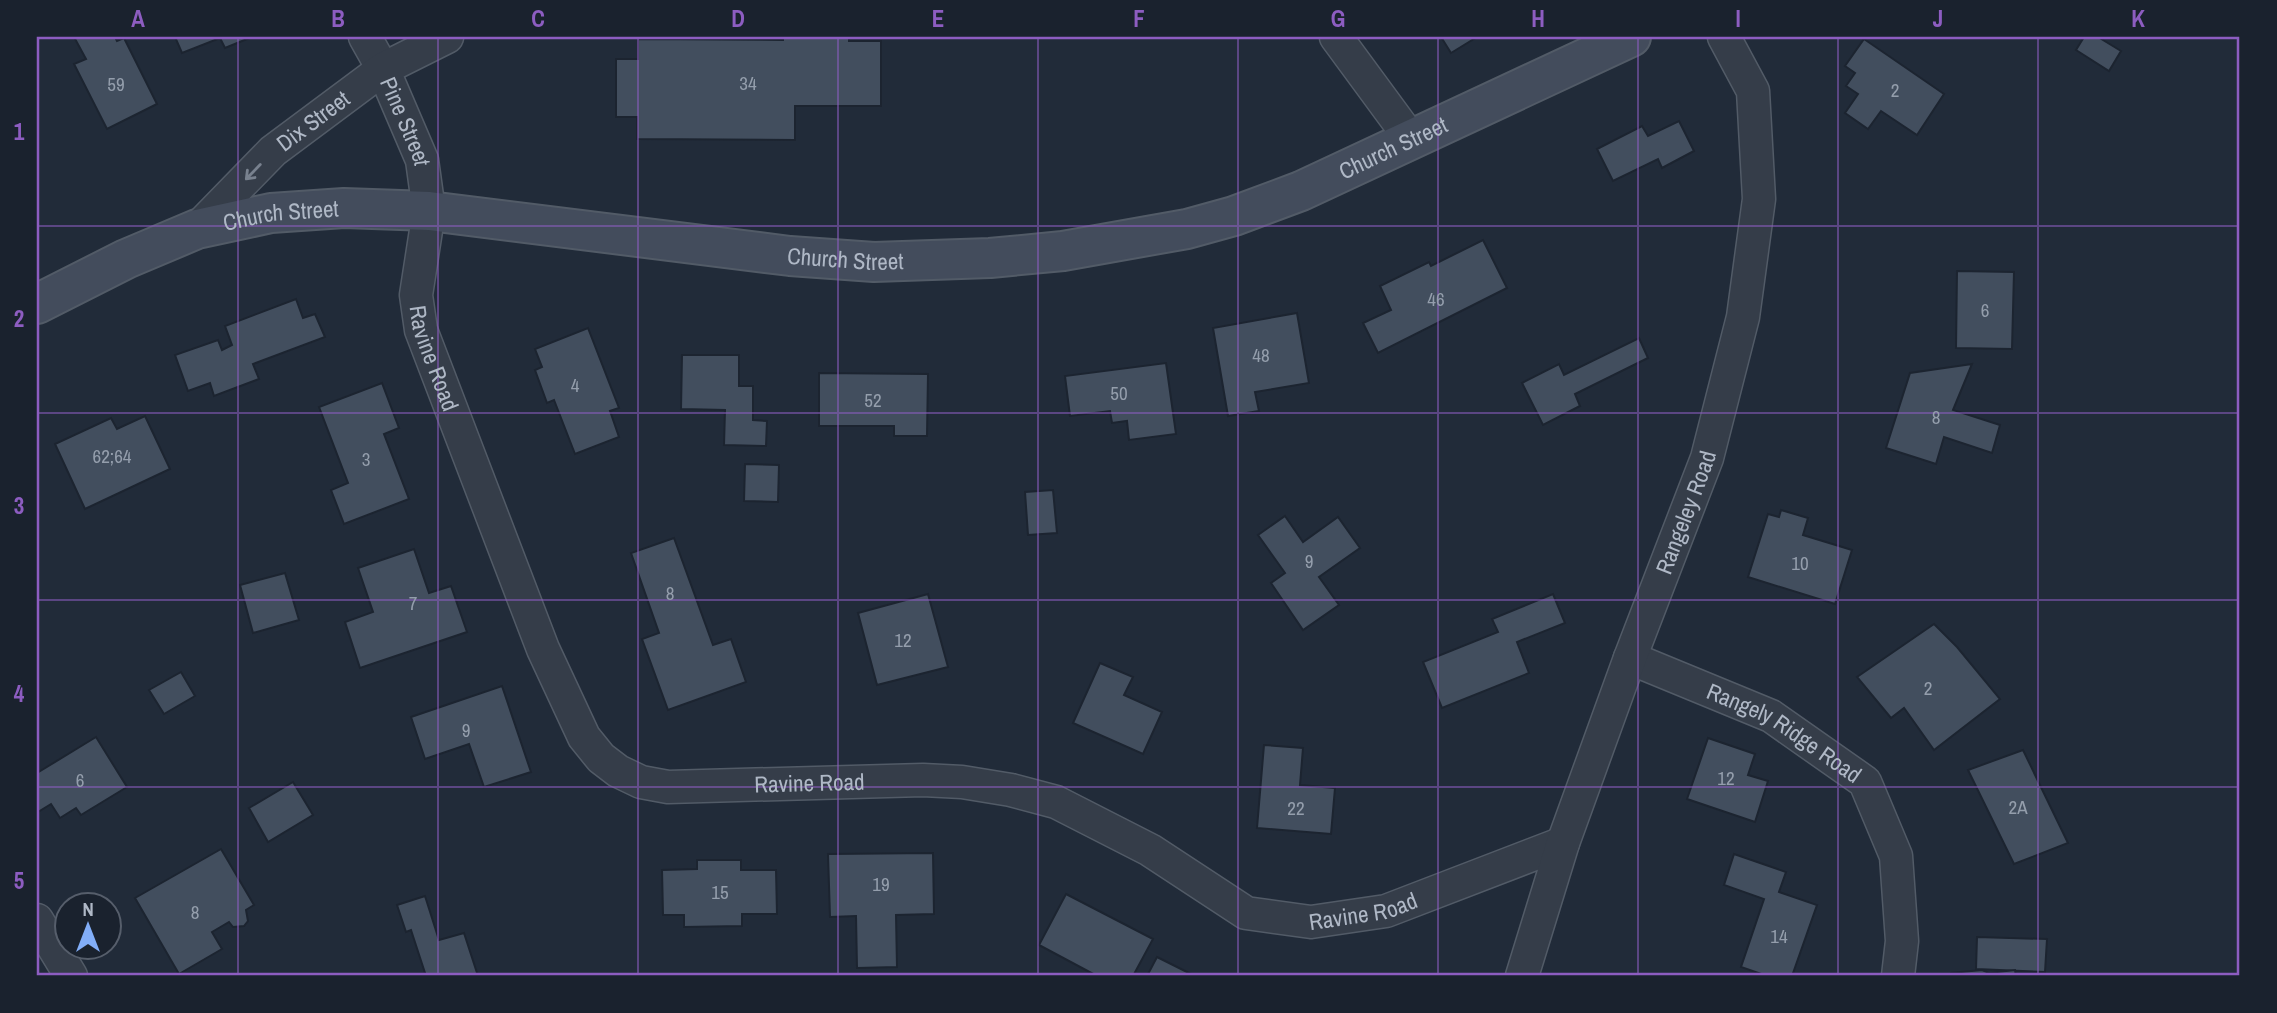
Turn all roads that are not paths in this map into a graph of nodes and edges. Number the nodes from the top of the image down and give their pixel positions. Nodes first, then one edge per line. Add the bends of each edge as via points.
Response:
1 (365, 37) edge
2 (447, 37) edge
3 (1336, 37) edge
4 (1631, 37) edge
5 (1724, 37) edge
6 (383, 69) junction
7 (1411, 139) junction
8 (429, 211) junction
9 (197, 229) junction
10 (37, 304) edge
11 (1629, 658) junction
12 (1563, 843) junction
13 (37, 919) edge
14 (71, 976) edge
15 (1522, 976) edge
16 (1898, 976) edge

1 - 6 street, Pine Street
2 - 6 street, Dix Street
3 - 7 street
4 - 7 main road, Church Street
5 - 11 street, Rangeley Road via 1753,91 1759,199 1743,317 1707,458
6 - 8 street, Pine Street via 422,160
6 -> 9 street, Dix Street via 273,151
7 - 8 main road, Church Street via 1355,168 1234,216 1063,251 990,258 874,262 790,256
8 - 9 main road, Church Street via 312,209
8 - 12 street, Ravine Road via 416,295 421,330 543,649 584,737 618,771 668,787 923,780 1011,790 1056,802 1150,850 1246,913 1311,922 1386,911
9 - 10 main road, Church Street
11 - 12 street, Rangeley Road
11 - 16 street, Rangely Ridge Road via 1771,716 1865,782 1896,856 1902,941
12 - 15 street, Rangeley Road
13 - 14 street

